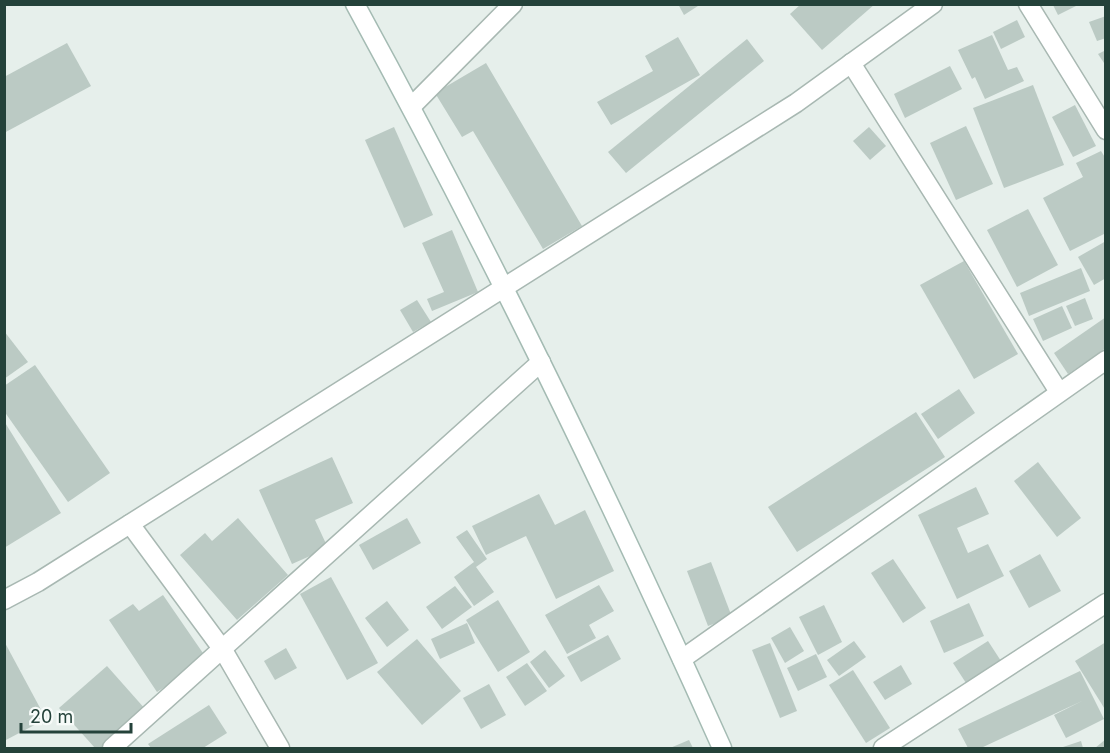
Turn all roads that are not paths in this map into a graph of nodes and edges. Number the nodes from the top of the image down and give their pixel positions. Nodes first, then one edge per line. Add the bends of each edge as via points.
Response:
1 (355, 4) edge
2 (513, 4) edge
3 (933, 4) edge
4 (1028, 4) edge
5 (851, 63) junction
6 (411, 107) junction
7 (1106, 130) edge
8 (504, 287) junction
9 (1106, 360) edge
10 (541, 362) junction
11 (1059, 392) junction
12 (130, 524) junction
13 (4, 600) edge
14 (1106, 603) edge
15 (223, 650) junction
16 (682, 659) junction
17 (112, 748) edge
18 (280, 748) edge
19 (722, 748) edge
20 (883, 748) edge

1 - 6 street
2 - 6 street
3 - 5 street
4 - 7 street
5 - 8 street via 796,103
5 - 11 street
6 - 8 street
8 - 10 street
8 - 12 street
9 - 11 street
10 - 15 street
10 - 16 street
11 - 16 street
12 - 13 street
12 - 15 street
14 - 20 street
15 - 17 street
15 - 18 street
16 - 19 street

